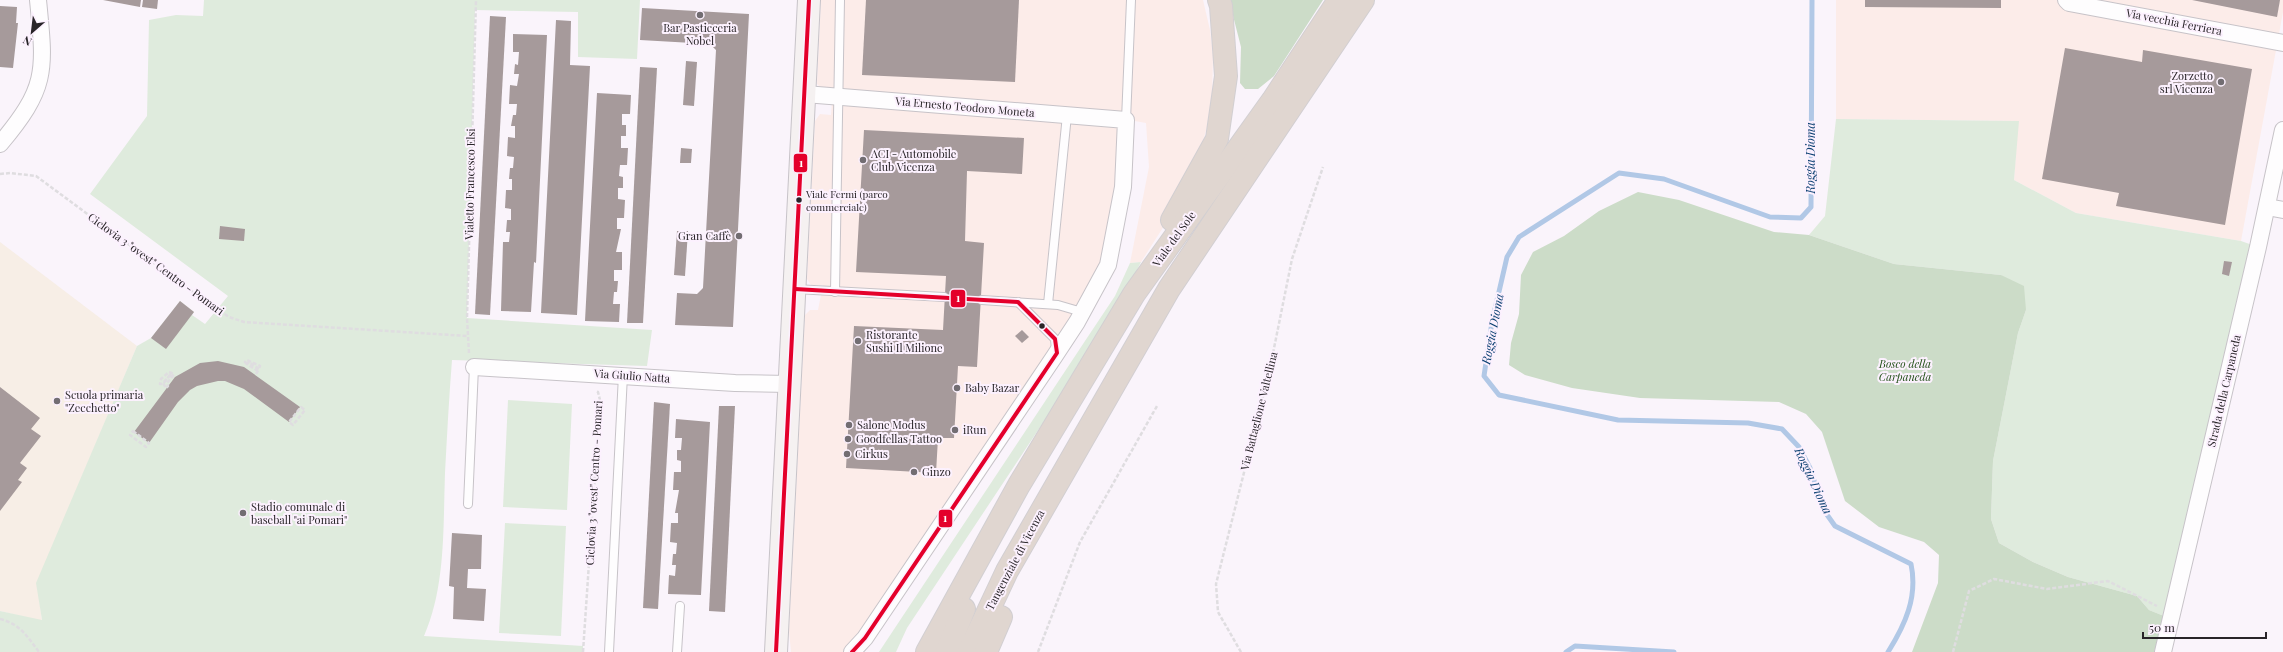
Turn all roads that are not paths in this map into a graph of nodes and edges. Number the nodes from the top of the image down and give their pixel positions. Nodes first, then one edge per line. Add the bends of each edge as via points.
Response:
1 (38, 0) edge
2 (809, 0) edge
3 (840, 0) edge
4 (1131, 0) edge
5 (1219, 0) edge
6 (1339, 0) edge
7 (1363, 0) edge
8 (2066, 0) edge
9 (2283, 43) edge
10 (805, 94) junction
11 (838, 96) junction
12 (1067, 115) junction
13 (1126, 120) junction
14 (2283, 130) edge
15 (0, 144) edge
16 (2267, 207) junction
17 (2283, 210) edge
18 (795, 289) junction
19 (835, 292) junction
20 (1134, 294) junction
21 (944, 297) dead end
22 (982, 300) dead end
23 (1018, 302) junction
24 (1048, 304) junction
25 (1082, 312) junction
26 (1057, 353) junction
27 (474, 367) joint
28 (623, 375) junction
29 (789, 384) junction
30 (1063, 470) junction
31 (1019, 485) junction
32 (468, 504) dead end
33 (680, 606) dead end
34 (609, 652) edge
35 (677, 652) edge
36 (776, 652) edge
37 (852, 652) edge
38 (927, 652) edge
39 (947, 652) edge
40 (969, 652) edge
41 (986, 652) edge
42 (2163, 652) edge

1 - 15 street via 43,47 41,80 26,111
2 - 10 street
3 - 11 lane
4 - 13 lane
5 - 20 highway via 1222,6 1226,76 1217,139
6 - 20 highway, Viale del Sole via 1273,100
7 - 30 highway, Viale del Sole via 1169,289
8 - 9 street, Via vecchia Ferriera via 2069,3
10 - 11 street, Via Ernesto Teodoro Moneta
10 - 18 street
11 - 12 street, Via Ernesto Teodoro Moneta
11 - 19 lane
12 - 13 street, Via Ernesto Teodoro Moneta
12 - 24 lane
13 - 25 street via 1123,187 1108,265
14 - 16 street, Strada della Carpaneda
16 - 17 street
16 - 42 street, Strada della Carpaneda
18 - 19 lane
18 - 29 street
19 - 21 lane
20 - 31 highway, Viale del Sole
22 - 23 lane
23 - 24 lane
23 - 26 lane via 1055,339
24 - 25 lane
25 - 26 street
26 - 37 street via 865,638
27 - 28 street, Via Giulio Natta
27 - 32 lane
28 - 29 street, Via Giulio Natta
28 - 34 lane
29 - 36 street
30 - 40 highway, Tangenziale di Vicenza via 1007,571
30 - 41 highway
31 - 38 highway
31 - 39 highway, Tangenziale di Vicenza
33 - 35 lane

